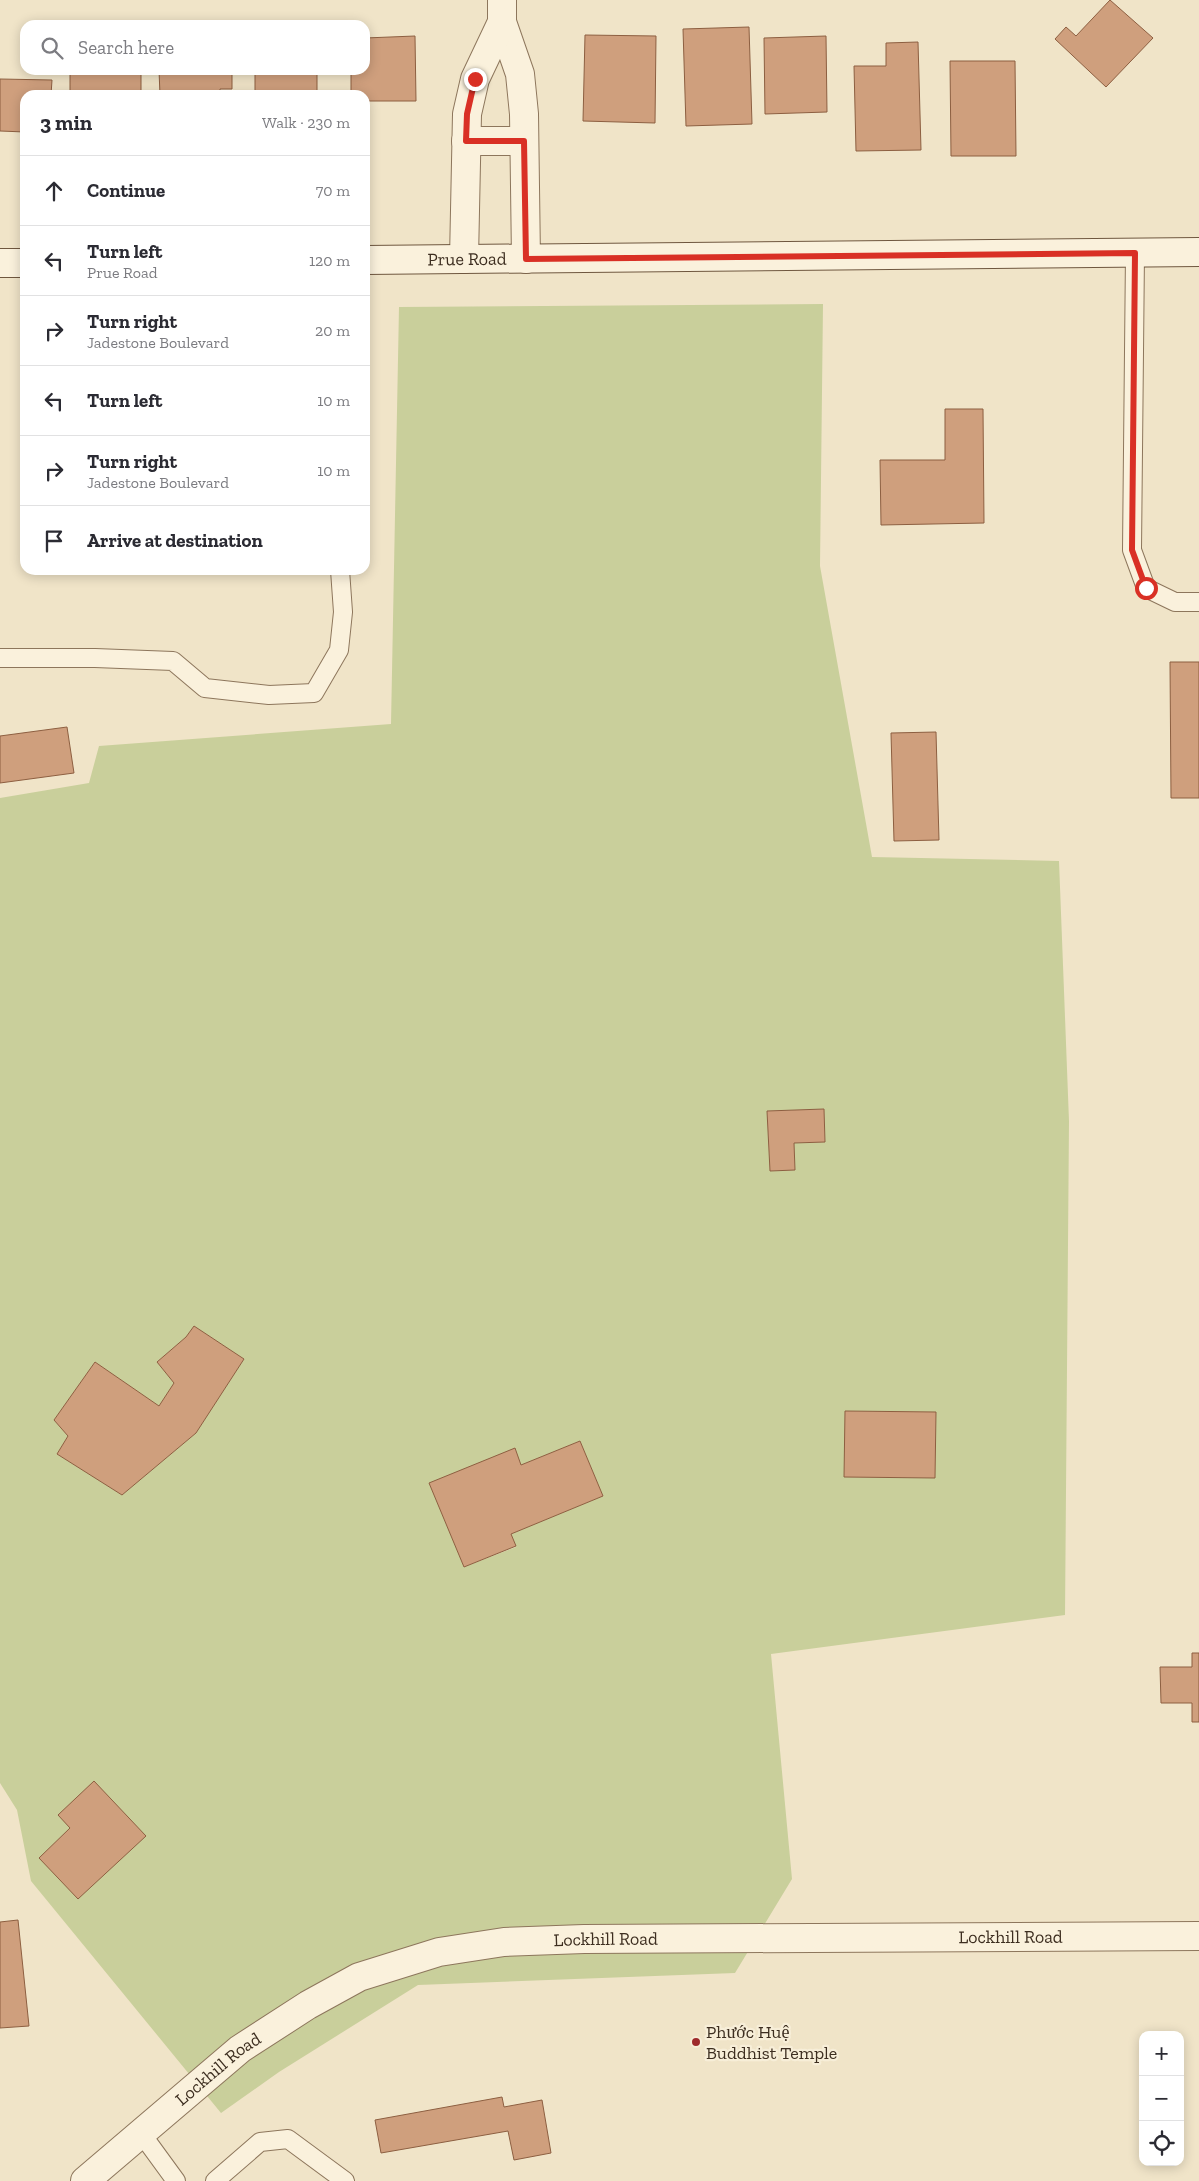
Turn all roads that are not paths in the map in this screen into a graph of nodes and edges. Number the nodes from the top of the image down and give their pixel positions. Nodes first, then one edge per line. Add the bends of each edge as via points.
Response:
1 (502, 11) edge
2 (466, 141) junction
3 (524, 141) junction
4 (1199, 252) edge
5 (1135, 253) junction
6 (464, 259) junction
7 (526, 259) junction
8 (370, 260) edge
9 (0, 263) edge
10 (20, 263) edge
11 (340, 575) edge
12 (1199, 602) edge
13 (0, 658) edge
14 (1199, 1936) edge
15 (141, 2132) junction
16 (85, 2181) edge
17 (176, 2181) edge
18 (215, 2181) edge
19 (345, 2181) edge

1 - 2 street via 475,79 467,114
1 - 3 street via 520,74
2 - 3 street
2 - 6 street
3 - 7 street
4 - 5 street, Prue Road
5 - 7 street, Prue Road
5 - 12 lane via 1132,550 1146,588 1175,602
6 - 7 street, Prue Road
6 - 8 street, Prue Road
9 - 10 street
11 - 13 lane via 343,612 339,650 314,694 269,695 205,688 173,661
14 - 15 street, Lockhill Road via 584,1939 504,1942 439,1952 359,1976 308,2005 240,2049
15 - 16 street, Lockhill Road
15 - 17 lane
18 - 19 lane via 260,2142 288,2139

